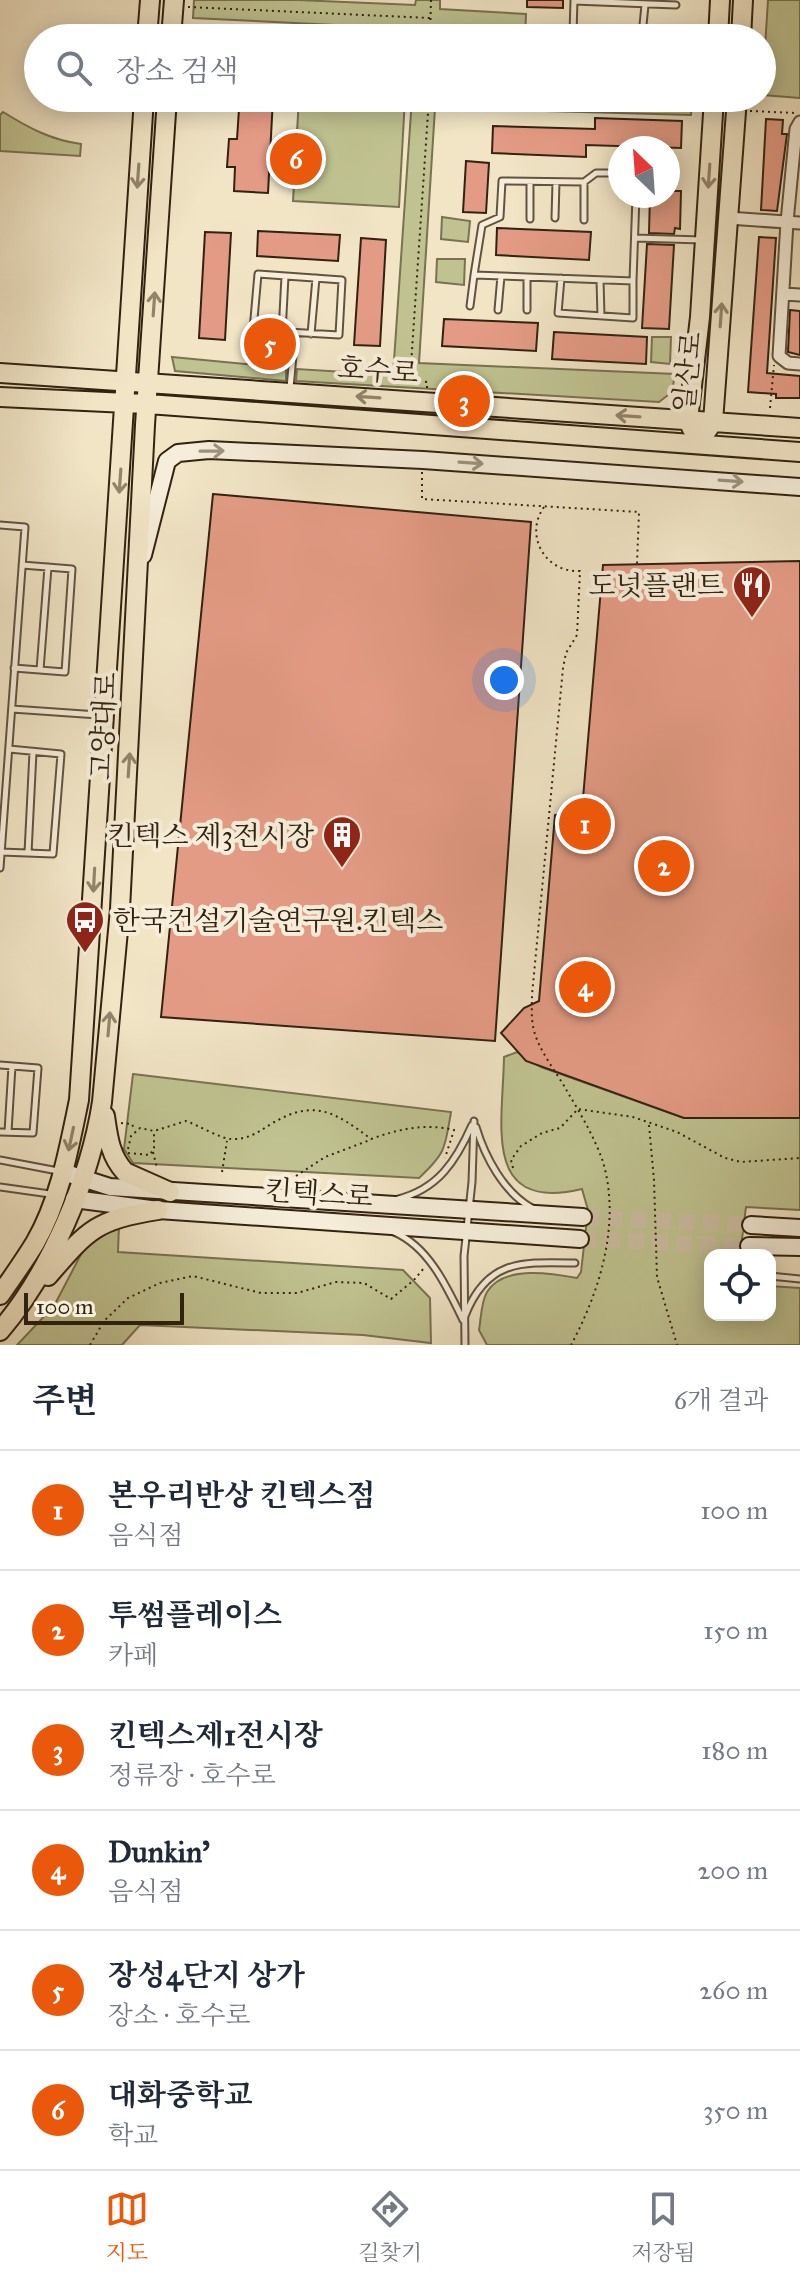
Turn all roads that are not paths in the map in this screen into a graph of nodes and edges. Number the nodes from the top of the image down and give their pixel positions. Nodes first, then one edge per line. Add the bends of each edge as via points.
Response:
1 (150, 0) edge
2 (574, 0) edge
3 (720, 0) edge
4 (743, 0) edge
5 (180, 3) edge
6 (645, 5) junction
7 (676, 5) dead end
8 (148, 24) edge
9 (175, 24) edge
10 (573, 24) edge
11 (643, 24) edge
12 (719, 24) edge
13 (742, 24) edge
14 (143, 112) edge
15 (166, 112) edge
16 (708, 112) edge
17 (743, 112) edge
18 (800, 122) edge
19 (608, 173) edge
20 (530, 182) junction
21 (556, 182) junction
22 (584, 182) junction
23 (636, 208) edge
24 (555, 218) dead end
25 (728, 218) junction
26 (530, 219) dead end
27 (584, 220) dead end
28 (787, 222) junction
29 (800, 223) edge
30 (635, 238) junction
31 (704, 240) junction
32 (474, 275) junction
33 (285, 276) junction
34 (501, 276) junction
35 (316, 278) junction
36 (527, 278) junction
37 (561, 278) junction
38 (600, 280) junction
39 (633, 281) junction
40 (784, 294) junction
41 (800, 295) edge
42 (470, 306) dead end
43 (498, 310) dead end
44 (527, 310) dead end
45 (601, 316) junction
46 (699, 325) junction
47 (282, 333) junction
48 (295, 334) junction
49 (311, 334) junction
50 (718, 357) junction
51 (800, 364) edge
52 (0, 373) edge
53 (125, 380) junction
54 (148, 381) junction
55 (290, 392) junction
56 (0, 397) edge
57 (125, 403) junction
58 (148, 404) junction
59 (688, 420) junction
60 (713, 422) junction
61 (800, 428) edge
62 (800, 441) edge
63 (698, 445) junction
64 (764, 449) junction
65 (800, 452) edge
66 (800, 487) edge
67 (0, 525) edge
68 (22, 565) junction
69 (48, 567) junction
70 (139, 572) junction
71 (14, 668) junction
72 (40, 670) junction
73 (12, 709) junction
74 (103, 715) junction
75 (131, 718) junction
76 (9, 749) junction
77 (33, 752) junction
78 (1, 852) edge
79 (28, 853) junction
80 (0, 868) edge
81 (0, 1065) edge
82 (12, 1066) junction
83 (102, 1102) junction
84 (474, 1121) junction
85 (0, 1132) edge
86 (8, 1132) junction
87 (0, 1160) edge
88 (72, 1176) junction
89 (0, 1187) edge
90 (170, 1192) junction
91 (55, 1195) junction
92 (74, 1199) junction
93 (372, 1206) junction
94 (158, 1210) junction
95 (469, 1210) junction
96 (544, 1215) junction
97 (583, 1217) tunnel mouth
98 (751, 1225) tunnel mouth
99 (378, 1226) junction
100 (800, 1228) edge
101 (467, 1230) junction
102 (580, 1239) tunnel mouth
103 (749, 1246) tunnel mouth
104 (773, 1246) junction
105 (800, 1247) edge
106 (800, 1255) edge
107 (575, 1263) dead end
108 (776, 1277) edge
109 (800, 1279) edge
110 (0, 1295) edge
111 (463, 1321) junction
112 (4, 1326) edge
113 (464, 1344) edge

1 - 8 main road
2 - 6 lane
2 - 10 lane
3 - 12 main road
4 - 13 main road
5 - 9 main road
6 - 7 lane
6 - 11 lane
14 -> 53 main road, 고양대로
54 -> 15 main road, 고양대로
16 -> 31 main road, 일산로
17 - 25 main road, 일산로
18 - 28 street
19 - 22 lane via 596,173
20 - 21 lane
20 - 26 lane
20 - 32 lane via 502,181 500,217 482,225
21 - 22 lane
21 - 24 lane
22 - 27 lane
23 - 30 lane
25 - 28 street
50 -> 25 main road, 일산로
28 - 29 street
28 - 40 street
30 - 31 lane
30 - 39 lane
31 - 46 main road, 일산로
32 - 34 lane
32 - 42 lane
33 - 35 lane
33 - 47 lane
33 - 47 lane via 258,274 253,330
34 - 36 lane
34 - 43 lane
35 - 49 lane
35 - 49 lane via 342,280 339,335
36 - 37 lane
36 - 44 lane
37 - 38 lane
37 - 45 lane via 558,313
38 - 39 lane
38 - 45 lane
39 - 45 lane via 633,318
40 - 41 street
40 - 51 street via 779,356
46 - 50 main road via 707,338 706,365 712,366
46 - 59 main road, 일산로
47 - 48 lane
48 - 49 lane
48 - 55 lane
50 - 60 main road, 일산로
52 - 53 main road, 호수로
53 - 54 main road, 호수로
53 - 57 main road, 고양대로
54 - 55 main road, 호수로
54 - 58 main road, 고양대로
59 -> 55 main road, 호수로
56 - 57 main road, 호수로
57 - 58 main road, 호수로
57 -> 74 main road, 고양대로
58 - 63 main road, 호수로
58 - 70 main road, 고양대로
59 - 60 main road, 호수로
59 - 63 main road, 일산로
60 - 61 main road, 호수로
60 - 63 main road, 일산로
62 - 64 main road via 760,439
63 - 64 main road, 호수로
64 - 65 main road, 호수로
70 -> 66 main road via 167,461 178,453 409,459
67 - 68 lane via 25,527
68 - 69 lane
68 - 71 lane
69 - 72 lane
69 - 72 lane via 72,569 65,672
70 - 75 main road, 고양대로
71 - 72 lane
71 - 73 lane
73 - 74 lane
73 - 76 lane
74 - 75 lane
74 -> 88 main road, 고양대로
83 -> 75 main road, 고양대로
76 - 77 lane
76 - 78 lane
77 - 79 lane
77 - 79 lane via 61,754 53,854
78 - 79 lane
78 - 80 lane
81 - 82 lane
82 - 86 lane
82 - 86 lane via 38,1068 33,1133
83 - 88 main road, 고양대로 via 97,1132
83 - 90 main road via 110,1147 120,1167
84 - 93 lane via 448,1170 427,1188
84 - 95 lane
84 - 96 lane via 482,1147 518,1200
85 - 86 lane
87 - 88 lane
88 - 90 main road, 킨텍스로 via 110,1187
88 - 91 main road, 고양대로
88 - 92 main road, 고양대로
89 - 91 lane
90 - 93 main road, 킨텍스로
91 - 92 main road, 킨텍스로
91 - 110 main road, 고양대로 via 36,1241
92 - 94 main road, 킨텍스로
92 - 112 main road, 고양대로 via 57,1245
93 - 95 main road, 킨텍스로
94 - 99 main road, 킨텍스로
94 - 112 main road via 127,1215 84,1235
95 - 96 main road, 킨텍스로
95 - 101 lane
96 - 97 main road, 킨텍스로
98 - 100 main road
99 - 101 main road, 킨텍스로
99 - 111 lane via 403,1236 429,1261
101 - 102 main road, 킨텍스로
101 - 111 lane
103 - 104 main road
104 - 105 main road
104 - 106 main road
107 - 111 lane via 523,1263 502,1269 481,1286
108 - 109 lane
111 - 113 lane

